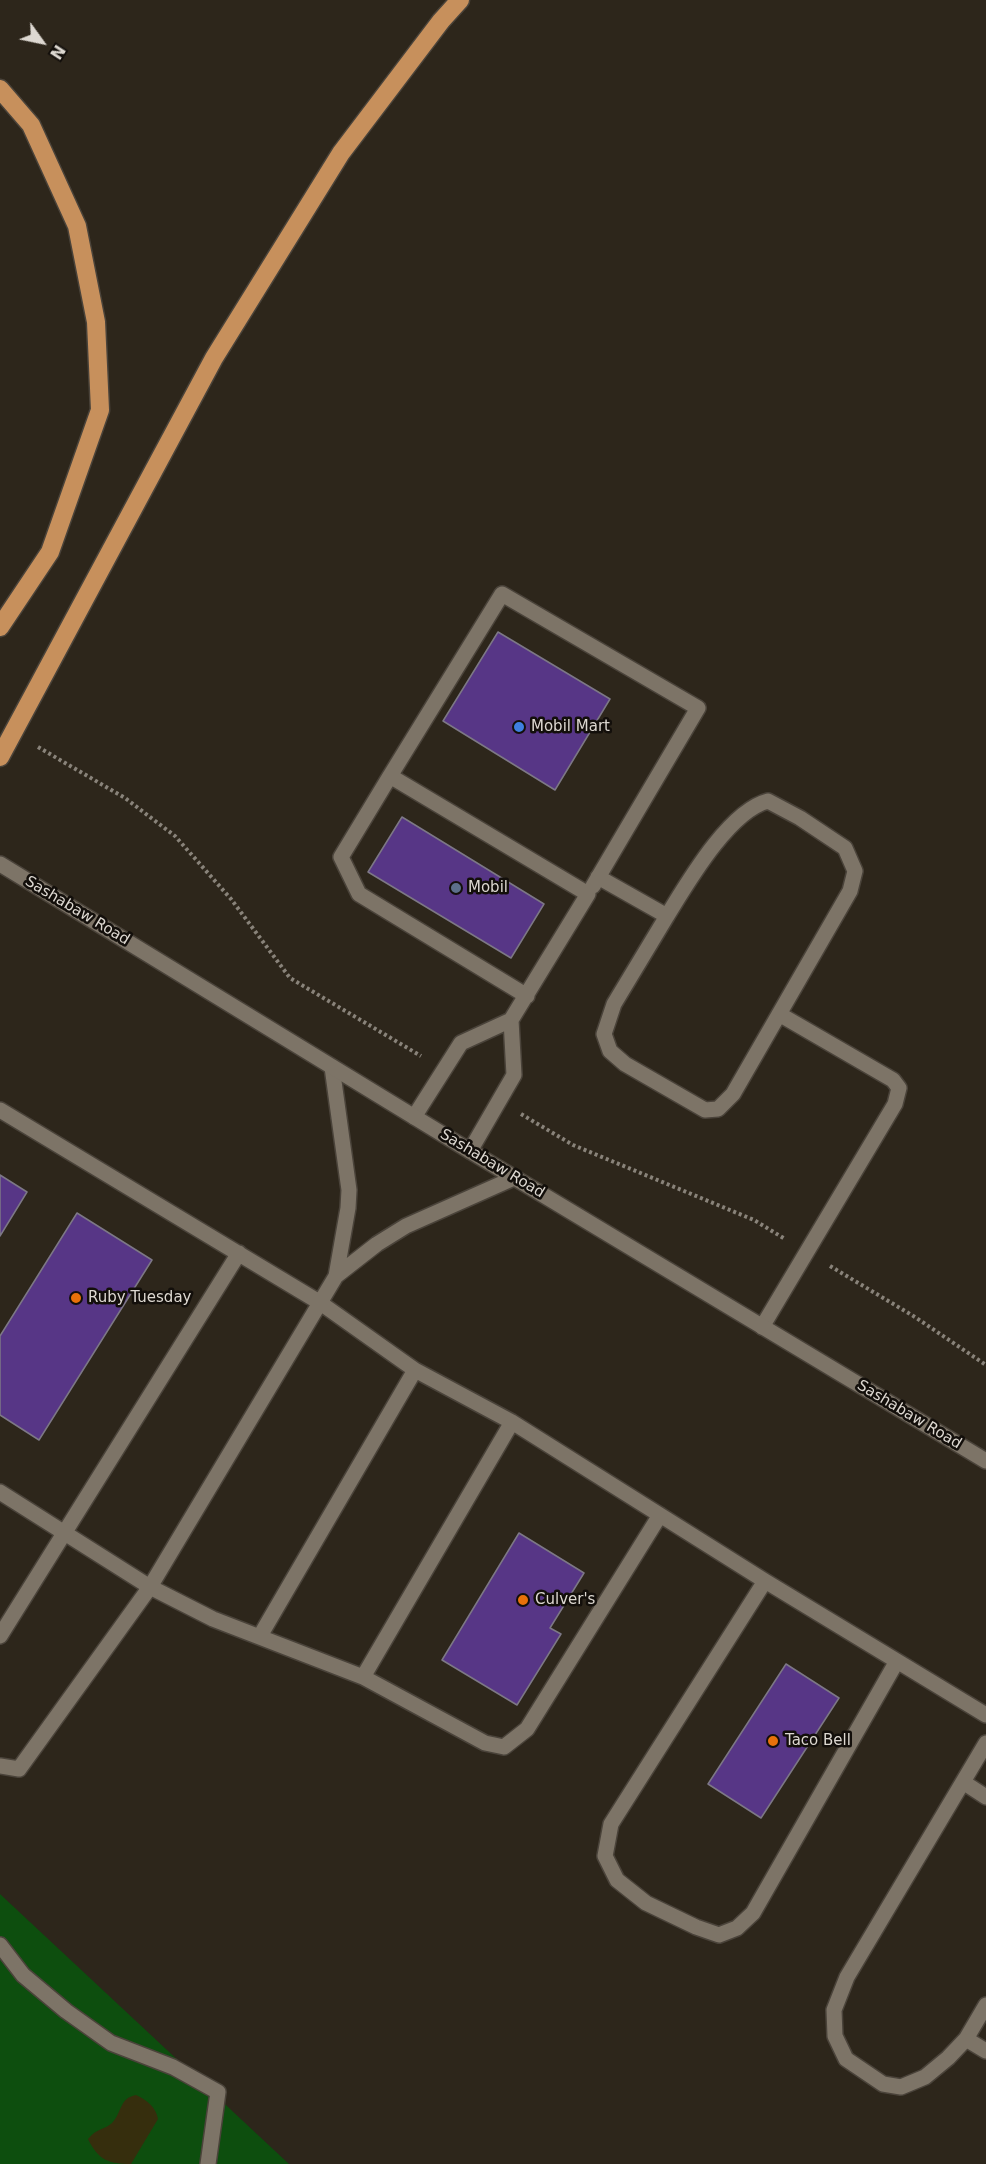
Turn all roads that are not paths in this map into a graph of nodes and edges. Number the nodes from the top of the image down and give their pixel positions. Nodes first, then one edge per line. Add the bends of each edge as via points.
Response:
1 (460, 0) edge
2 (0, 89) edge
3 (0, 627) edge
4 (0, 757) edge
5 (390, 776) junction
6 (0, 864) edge
7 (598, 877) junction
8 (588, 894) junction
9 (667, 916) junction
10 (527, 996) junction
11 (779, 1014) junction
12 (511, 1020) junction
13 (332, 1067) junction
14 (0, 1110) edge
15 (414, 1117) junction
16 (470, 1151) junction
17 (514, 1178) junction
18 (239, 1253) junction
19 (336, 1276) junction
20 (320, 1302) junction
21 (762, 1327) junction
22 (415, 1370) junction
23 (512, 1422) junction
24 (986, 1461) edge
25 (0, 1492) edge
26 (660, 1515) junction
27 (64, 1532) junction
28 (765, 1581) junction
29 (150, 1587) junction
30 (0, 1636) edge
31 (260, 1636) junction
32 (897, 1661) junction
33 (363, 1677) junction
34 (986, 1714) edge
35 (986, 1743) edge
36 (0, 1766) edge
37 (963, 1782) junction
38 (986, 1797) edge
39 (0, 1946) edge
40 (986, 2005) edge
41 (966, 2039) junction
42 (986, 2051) edge
43 (208, 2164) edge

1 - 4 highway via 341,153 214,358
2 - 3 highway via 31,126 77,226 96,322 100,410 50,552
5 - 7 main road via 502,594 698,708
5 - 8 main road
5 - 10 main road via 340,858 359,894
6 - 13 main road, Sashabaw Road
7 - 8 main road
7 - 9 main road
8 - 10 main road
9 - 11 main road via 614,1004 604,1034 610,1052 705,1110 718,1109 733,1094
9 - 11 main road via 698,867 729,828 756,804 768,801 845,848 855,871 850,891
10 - 12 main road
11 - 21 main road via 893,1080 899,1088 895,1104
12 - 15 main road via 461,1043
12 - 16 main road via 514,1075
13 - 15 main road, Sashabaw Road
13 - 19 main road via 349,1190
14 - 18 main road
15 - 16 main road, Sashabaw Road
16 - 17 main road, Sashabaw Road
17 - 19 main road via 406,1226
17 - 21 main road, Sashabaw Road
18 - 20 main road
18 - 27 main road
19 - 20 main road
20 - 22 main road
20 - 29 main road
21 - 24 main road, Sashabaw Road
22 - 23 main road
22 - 31 main road
23 - 26 main road
23 - 33 main road
25 - 27 main road
26 - 28 main road
26 - 33 main road via 527,1729 504,1747 485,1743
27 - 29 main road
27 - 30 main road
28 - 32 main road
28 - 32 main road via 611,1824 605,1856 617,1880 646,1903 719,1935 737,1928 753,1913
29 - 31 main road via 213,1619
29 - 36 main road via 19,1769
31 - 33 main road
32 - 34 main road
35 - 37 main road
37 - 38 main road
37 - 41 main road via 847,1977 834,2010 835,2036 846,2059 883,2084 901,2087 925,2077
39 - 43 main road via 23,1975 111,2043 173,2067 218,2092
40 - 41 main road
41 - 42 main road

